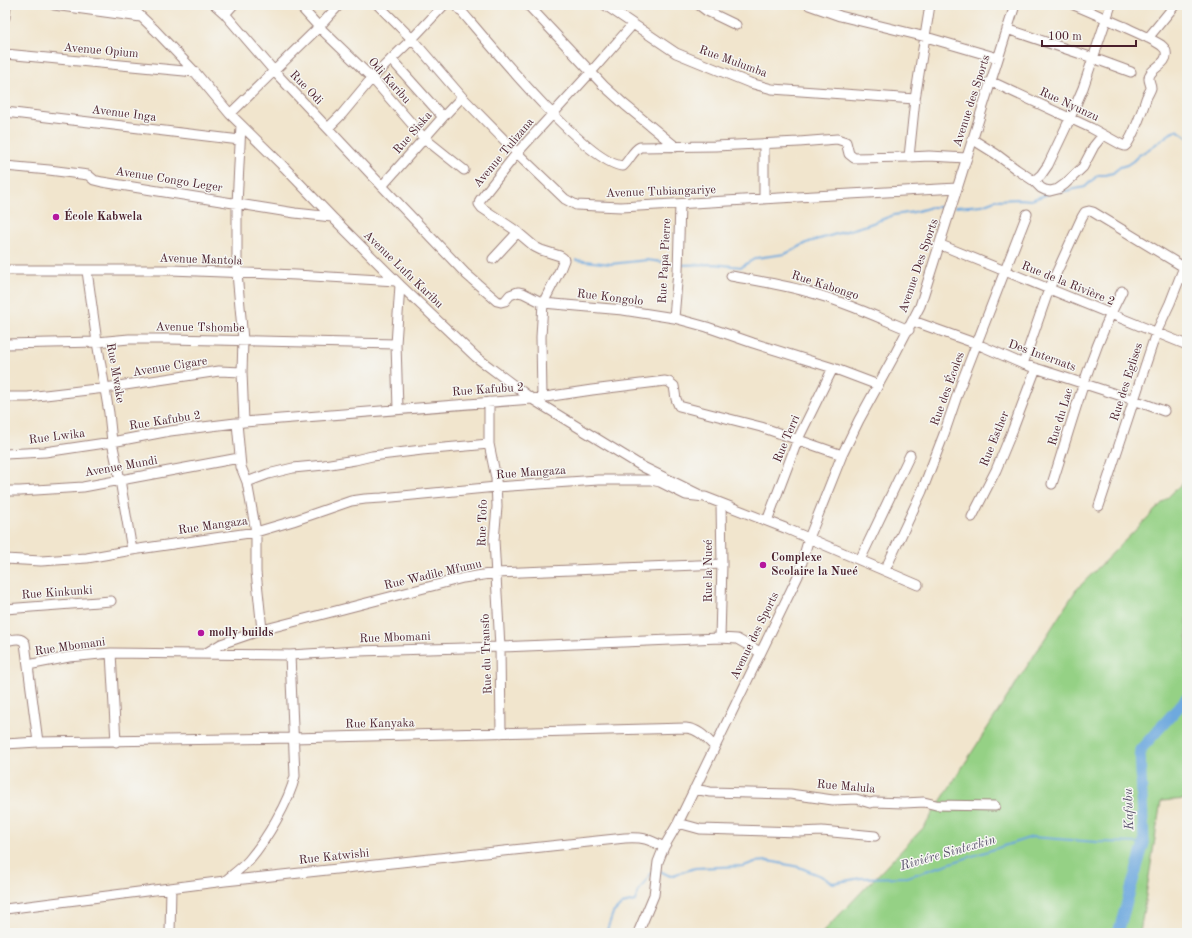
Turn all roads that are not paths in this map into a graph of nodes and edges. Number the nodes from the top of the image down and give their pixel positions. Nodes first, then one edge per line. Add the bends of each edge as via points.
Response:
1 (6, 5) edge
2 (54, 5) edge
3 (129, 5) edge
4 (215, 5) edge
5 (233, 5) edge
6 (299, 5) edge
7 (339, 5) edge
8 (378, 5) edge
9 (444, 5) edge
10 (456, 5) edge
11 (528, 5) edge
12 (604, 5) edge
13 (699, 5) edge
14 (809, 5) edge
15 (929, 5) edge
16 (1015, 5) edge
17 (1074, 5) edge
18 (1111, 5) edge
19 (1175, 5) edge
20 (225, 14) junction
21 (5, 17) edge
22 (141, 17) junction
23 (1106, 18) junction
24 (632, 24) junction
25 (736, 25) dead end
26 (319, 27) junction
27 (1007, 29) junction
28 (926, 38) junction
29 (1148, 38) junction
30 (412, 39) junction
31 (5, 54) edge
32 (390, 58) junction
33 (998, 58) junction
34 (1093, 58) junction
35 (274, 71) junction
36 (195, 72) junction
37 (591, 72) junction
38 (1131, 72) dead end
39 (372, 78) junction
40 (990, 81) junction
41 (462, 97) junction
42 (915, 99) junction
43 (5, 112) edge
44 (230, 114) junction
45 (554, 114) junction
46 (443, 117) junction
47 (1070, 118) junction
48 (241, 125) junction
49 (328, 128) junction
50 (1103, 135) junction
51 (424, 138) junction
52 (972, 139) junction
53 (240, 140) junction
54 (764, 144) junction
55 (676, 147) junction
56 (517, 153) junction
57 (909, 158) junction
58 (967, 158) junction
59 (5, 166) edge
60 (464, 170) dead end
61 (1034, 181) junction
62 (382, 186) junction
63 (957, 188) junction
64 (764, 199) junction
65 (237, 204) junction
66 (680, 204) junction
67 (952, 207) joint
68 (1027, 214) dead end
69 (332, 217) junction
70 (518, 232) junction
71 (941, 245) junction
72 (493, 259) dead end
73 (1186, 268) edge
74 (5, 270) edge
75 (87, 271) junction
76 (1005, 272) junction
77 (237, 273) junction
78 (731, 276) dead end
79 (398, 283) junction
80 (1050, 289) junction
81 (1122, 291) dead end
82 (543, 302) junction
83 (1110, 314) junction
84 (674, 318) junction
85 (914, 321) junction
86 (909, 330) junction
87 (1156, 333) junction
88 (243, 340) junction
89 (97, 342) junction
90 (5, 344) edge
91 (396, 344) junction
92 (977, 344) junction
93 (1187, 345) edge
94 (1023, 364) junction
95 (833, 368) junction
96 (1036, 368) junction
97 (242, 372) junction
98 (1083, 384) junction
99 (878, 385) junction
100 (105, 388) junction
101 (5, 397) edge
102 (542, 397) junction
103 (532, 399) junction
104 (1134, 400) junction
105 (489, 402) junction
106 (398, 409) junction
107 (1164, 411) dead end
108 (241, 422) junction
109 (798, 439) junction
110 (112, 442) junction
111 (489, 444) junction
112 (5, 454) edge
113 (842, 455) junction
114 (910, 455) dead end
115 (240, 458) junction
116 (120, 480) junction
117 (247, 482) junction
118 (1052, 484) dead end
119 (496, 487) junction
120 (5, 491) edge
121 (704, 497) junction
122 (721, 504) junction
123 (1099, 506) dead end
124 (972, 517) dead end
125 (767, 522) junction
126 (256, 532) junction
127 (809, 538) junction
128 (132, 550) junction
129 (5, 559) edge
130 (860, 560) junction
131 (722, 564) junction
132 (885, 570) junction
133 (496, 573) junction
134 (918, 585) dead end
135 (111, 601) dead end
136 (5, 609) edge
137 (262, 630) junction
138 (720, 638) junction
139 (5, 641) edge
140 (500, 647) junction
141 (760, 652) junction
142 (110, 653) junction
143 (206, 653) junction
144 (290, 655) junction
145 (28, 665) junction
146 (501, 733) junction
147 (293, 738) junction
148 (38, 742) junction
149 (116, 742) junction
150 (5, 744) edge
151 (715, 747) junction
152 (694, 789) junction
153 (995, 806) dead end
154 (678, 823) junction
155 (875, 836) dead end
156 (664, 848) junction
157 (225, 881) junction
158 (171, 888) junction
159 (5, 909) edge
160 (170, 933) edge
161 (638, 933) edge

1 - 21 street
2 - 22 street
3 - 22 street, Avenue Lufu Karibu
4 - 20 street, Rue Odi
5 - 20 street
6 - 26 street, Odi Karibu
7 - 26 street
8 - 30 street, Avenue Tubiangariye
9 - 30 street
10 - 45 street
11 - 37 street
12 - 24 street, Rue Mulumba
13 - 25 street
14 - 28 street via 840,16
15 - 28 street
16 - 27 street, Avenue des Sports
17 - 23 street
18 - 23 street
19 - 29 street
20 - 35 street, Rue Odi
22 - 36 street, Avenue Lufu Karibu
23 - 29 street
23 - 34 street
24 - 37 street, Avenue Tulizana
24 - 42 street, Rue Mulumba via 676,53 750,83 772,89
26 - 35 street
26 - 39 street, Odi Karibu
27 - 33 street, Avenue des Sports
27 - 34 street
28 - 33 street
28 - 42 street
29 - 50 street, Rue Nyunzu via 1162,46 1167,54 1149,76 1151,88 1132,136 1125,146
30 - 32 street
30 - 41 street, Avenue Tubiangariye
31 - 36 street, Avenue Opium
32 - 39 street
32 - 46 street
33 - 40 street, Avenue des Sports
34 - 38 street
34 - 47 street
35 - 44 street
35 - 49 street, Rue Odi
36 - 44 street, Avenue Lufu Karibu
37 - 45 street, Avenue Tulizana
37 - 55 street via 625,105
39 - 49 street
39 - 51 street, Odi Karibu
40 - 47 street, Rue Nyunzu
40 - 52 street, Avenue des Sports
41 - 46 street, Rue Siska
41 - 56 street, Avenue Tubiangariye
42 - 57 street
43 - 53 street, Avenue Inga
44 - 48 street, Avenue Lufu Karibu
45 - 55 street via 570,131 610,163 623,166 633,151 640,147
45 - 56 street, Avenue Tulizana
46 - 51 street, Rue Siska
47 - 50 street, Rue Nyunzu
47 - 61 street via 1048,165
48 - 53 street
48 - 69 street, Avenue Lufu Karibu
49 - 62 street, Rue Odi
50 - 61 street via 1083,167 1058,189 1045,190
51 - 60 street, Odi Karibu
51 - 62 street, Rue Siska
52 - 58 street, Avenue des Sports
52 - 61 street
53 - 65 street
54 - 55 street
54 - 57 street via 836,139 846,142 854,158
54 - 64 street
56 - 66 street, Avenue Tubiangariye via 565,199 576,205 621,207
56 - 70 street, Avenue Tulizana via 478,204
57 - 58 street
58 - 63 street, Avenue des Sports
59 - 65 street, Avenue Congo Leger via 88,175 102,182
62 - 82 street, Rue Kongolo via 466,274 497,301 505,301 510,295 518,292
63 - 64 street, Avenue Tubiangariye
63 - 67 street, Avenue des Sports
64 - 66 street, Avenue Tubiangariye
65 - 69 street, Avenue Congo Leger
65 - 77 street
66 - 84 street, Rue Papa Pierre
67 - 71 street, Avenue Des Sports
68 - 76 street, Rue des Écoles
69 - 79 street, Avenue Lufu Karibu
70 - 72 street
70 - 82 street, Avenue Tulizana via 535,247 560,256 564,260
71 - 76 street, Rue de la Rivière 2
71 - 85 street, Avenue Des Sports
73 - 80 street via 1089,211 1082,217
73 - 87 street, Rue des Eglises
74 - 75 street, Avenue Mantola
75 - 77 street, Avenue Mantola via 171,270
75 - 89 street, Rue Mwake
76 - 80 street, Rue de la Rivière 2
76 - 92 street, Rue des Écoles
77 - 79 street, Avenue Mantola
77 - 88 street
78 - 86 street, Rue Kabongo via 814,293
79 - 91 street
79 - 103 street, Avenue Lufu Karibu via 476,357
80 - 83 street, Rue de la Rivière 2
80 - 94 street
81 - 83 street, Rue du Lac
82 - 84 street, Rue Kongolo
82 - 102 street
83 - 87 street, Rue de la Rivière 2
83 - 98 street, Rue du Lac
84 - 95 street, Rue Kongolo
85 - 86 street, Avenue Des Sports
85 - 92 street, Des Internats
86 - 99 street, Avenue des Sports
87 - 93 street, Rue de la Rivière 2
87 - 104 street, Rue des Eglises
88 - 89 street, Avenue Tshombe via 136,339
88 - 91 street, Avenue Tshombe
88 - 97 street
89 - 90 street, Avenue Tshombe
89 - 100 street, Rue Mwake
91 - 106 street
92 - 94 street, Des Internats
92 - 132 street, Rue des Écoles via 922,491
94 - 96 street, Des Internats
95 - 99 street, Rue Kongolo
95 - 109 street, Rue Terri
96 - 98 street, Des Internats
96 - 124 street, Rue Esther via 996,470
97 - 100 street, Avenue Cigare via 219,371
97 - 108 street
98 - 104 street, Des Internats
98 - 118 street, Rue du Lac
99 - 113 street, Avenue des Sports
100 - 101 street, Avenue Cigare via 28,397
100 - 110 street, Rue Mwake
102 - 103 street, Rue Kafubu 2
102 - 109 street, Rue Kafubu 2 via 669,382 674,386 679,406
103 - 105 street, Rue Kafubu 2
103 - 121 street, Avenue Lufu Karibu via 644,467
104 - 107 street, Des Internats
104 - 123 street, Rue des Eglises
105 - 106 street, Rue Kafubu 2
105 - 111 street, Rue Tofo
106 - 108 street, Rue Kafubu 2
108 - 110 street, Rue Kafubu 2
108 - 115 street
109 - 113 street, Rue Kafubu 2
109 - 125 street, Rue Terri
110 - 112 street, Rue Lwika via 45,452
110 - 116 street, Rue Mwake
111 - 117 street via 372,456 293,468
111 - 119 street, Rue Tofo
113 - 127 street, Avenue des Sports
114 - 130 street
115 - 116 street, Avenue Mundi
115 - 117 street via 240,466
116 - 120 street, Avenue Mundi via 83,486
116 - 128 street, Rue Mwake
117 - 126 street
119 - 121 street, Rue Mangaza via 598,480 651,480 686,495
119 - 126 street, Rue Mangaza via 365,498
119 - 133 street, Rue Tofo
121 - 122 street, Rue Mangaza
122 - 125 street, Rue Mangaza
122 - 131 street, Rue la Nueé
125 - 127 street, Rue Mangaza
126 - 128 street, Rue Mangaza
126 - 137 street via 256,572
127 - 130 street, Rue Mangaza
127 - 141 street, Avenue des Sports via 798,576
128 - 129 street, Rue Mangaza via 87,558 41,561
130 - 132 street, Rue Mangaza
131 - 133 street, Rue Wadile Mfumu
131 - 138 street, Rue la Nueé
132 - 134 street, Rue Mangaza
133 - 137 street, Rue Wadile Mfumu via 463,578
133 - 140 street, Rue du Transfo
135 - 136 street, Rue Kinkunki
137 - 143 street, Rue Wadile Mfumu via 221,644
138 - 140 street, Rue Mbomani
138 - 141 street, Rue Mbomani via 737,639
139 - 145 street via 23,640
140 - 144 street, Rue Mbomani
140 - 146 street, Rue du Transfo
141 - 151 street, Avenue des Sports
142 - 143 street, Rue Mbomani
142 - 145 street, Rue Mbomani
142 - 149 street
143 - 144 street, Rue Mbomani
144 - 147 street
145 - 148 street
146 - 147 street, Rue Kanyaka
146 - 151 street, Rue Kanyaka via 693,729
147 - 149 street, Rue Kanyaka
147 - 157 street via 295,776 278,816 248,861
148 - 149 street, Rue Kanyaka
148 - 150 street, Rue Kanyaka
151 - 152 street, Avenue des Sports
152 - 153 street, Rue Malula via 710,792 790,794 833,800 856,799 870,803 924,802 936,806
152 - 154 street, Avenue des Sports
154 - 155 street via 700,829 822,831
154 - 156 street, Avenue des Sports
156 - 157 street, Rue Katwishi via 649,839 626,838
156 - 161 street, Avenue des Sports via 658,862 654,895
157 - 158 street, Rue Katwishi
158 - 159 street, Rue Katwishi
158 - 160 street

